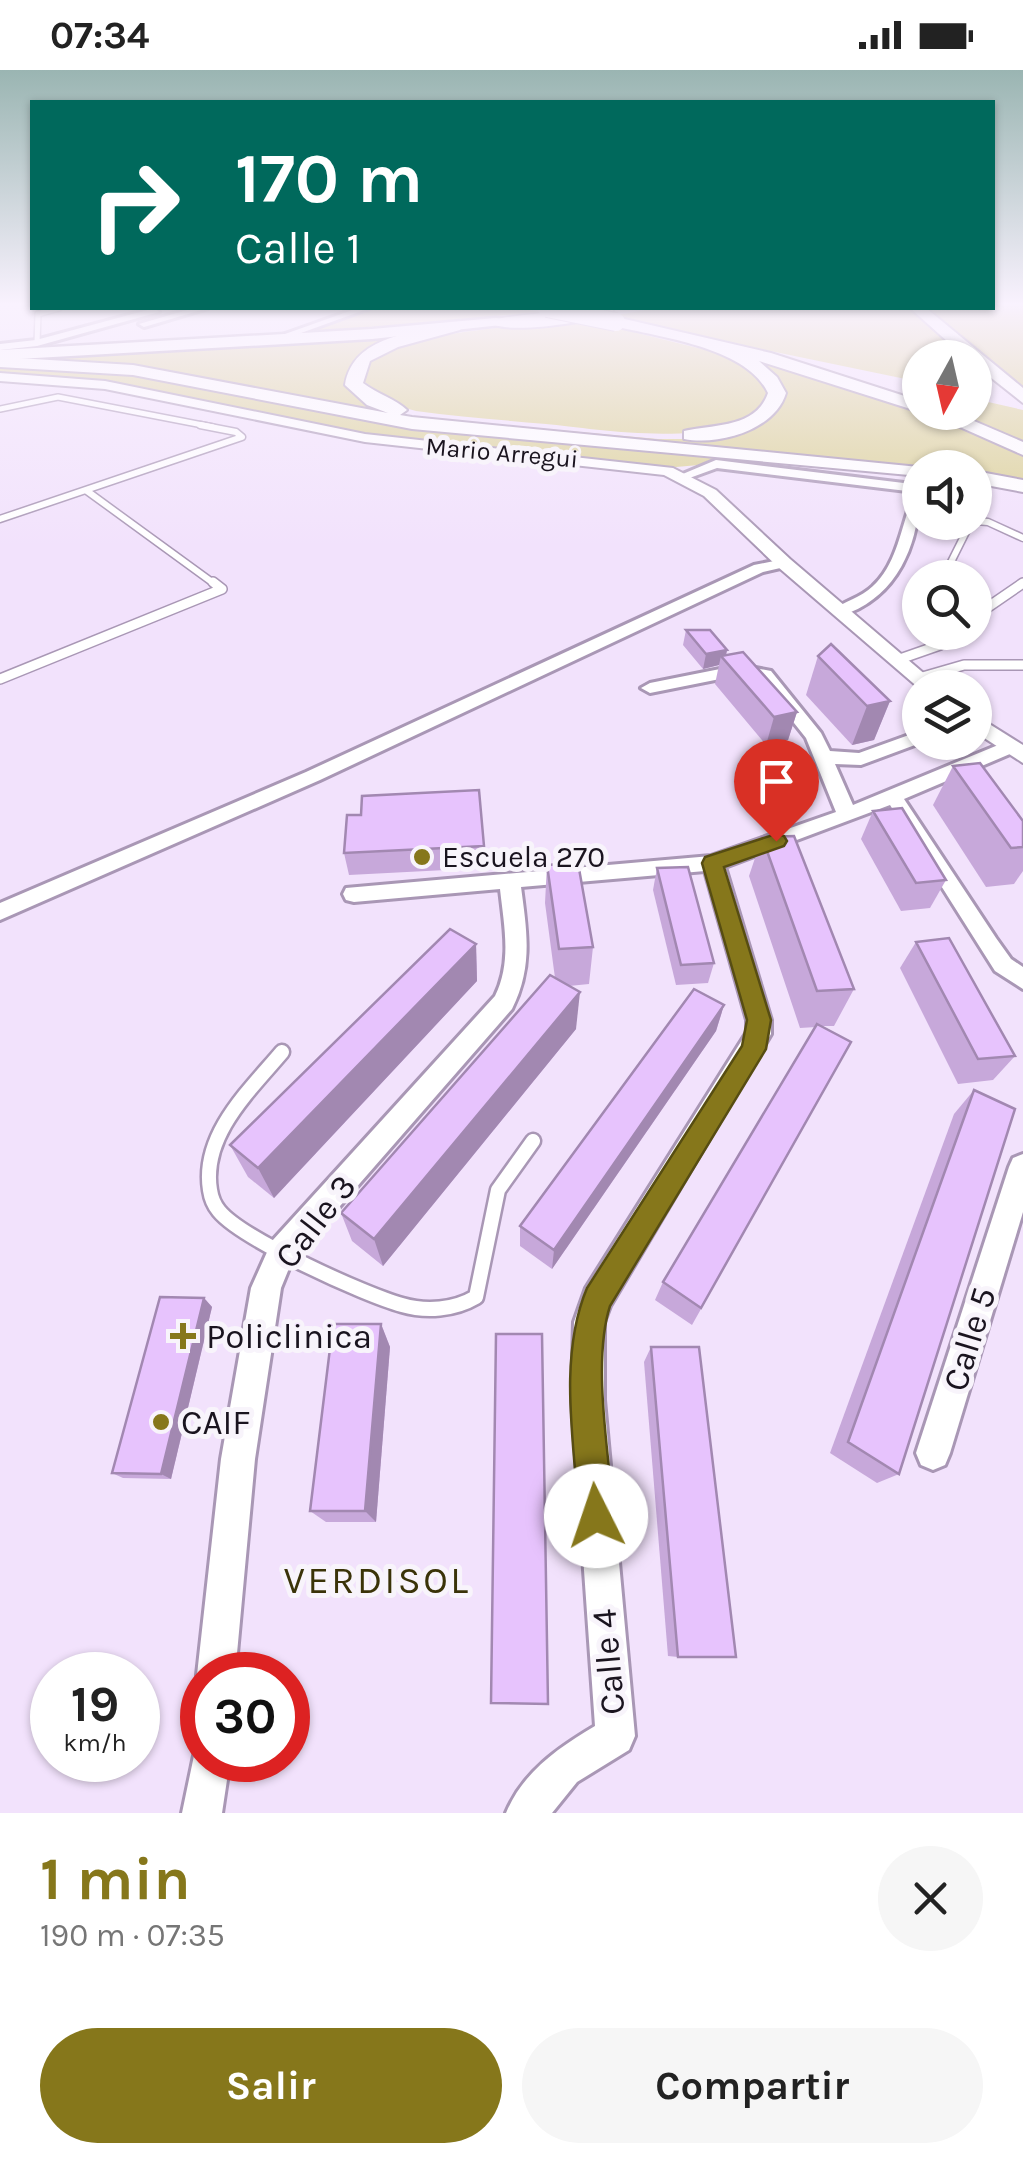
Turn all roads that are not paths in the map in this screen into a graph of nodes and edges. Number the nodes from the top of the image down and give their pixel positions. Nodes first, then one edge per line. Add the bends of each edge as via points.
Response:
1 (107, 385) edge
2 (214, 385) edge
3 (354, 385) edge
4 (772, 385) edge
5 (857, 385) edge
6 (902, 401) edge
7 (0, 409) edge
8 (978, 430) edge
9 (1023, 449) edge
10 (902, 468) edge
11 (684, 476) junction
12 (992, 480) edge
13 (1023, 486) edge
14 (902, 490) edge
15 (87, 491) junction
16 (0, 519) edge
17 (992, 524) edge
18 (1023, 538) edge
19 (904, 540) edge
20 (784, 563) junction
21 (1023, 584) edge
22 (992, 602) edge
23 (840, 610) junction
24 (926, 650) edge
25 (897, 660) junction
26 (1023, 665) edge
27 (909, 670) edge
28 (955, 670) edge
29 (0, 679) edge
30 (650, 688) dead end
31 (992, 734) edge
32 (902, 744) edge
33 (1016, 752) edge
34 (826, 756) junction
35 (893, 796) junction
36 (847, 815) junction
37 (713, 863) junction
38 (510, 881) junction
39 (354, 894) dead end
40 (0, 912) edge
41 (1023, 980) edge
42 (282, 1052) dead end
43 (533, 1141) dead end
44 (1023, 1167) edge
45 (282, 1251) junction
46 (933, 1453) dead end
47 (218, 1652) edge
48 (207, 1782) edge
49 (202, 1813) edge
50 (526, 1813) edge

1 - 11 street, Mario Arregui via 365,438 630,464
2 - 10 highway via 412,423
3 - 4 highway via 374,402 408,413 682,436 753,421 771,409 777,393
5 - 6 highway
7 - 15 lane via 58,397 242,437
8 - 9 highway
11 - 14 street via 716,464
11 - 20 street, Mario Arregui
12 - 13 highway
15 - 16 lane
15 - 29 lane via 222,589
17 - 18 lane
19 - 23 street via 891,578 873,597
20 - 23 street, Mario Arregui
20 - 40 street via 759,568 313,776
21 - 22 lane
23 - 25 street, Mario Arregui
24 - 25 lane
25 - 27 street, Mario Arregui
26 - 28 lane
30 - 34 street via 740,670 765,674
31 - 33 street
32 - 34 street via 874,757
33 - 35 street
34 - 36 street
35 - 36 street
35 - 41 street via 988,944
36 - 37 street
37 - 38 street
37 - 50 street, Calle 4 via 759,1034 597,1299 590,1322 588,1400 614,1736 563,1768
38 - 39 street
38 - 45 street, Calle 3 via 518,978 504,1002
42 - 45 lane via 229,1119 209,1172 220,1214
43 - 45 lane via 498,1190 476,1297 466,1304 402,1304
44 - 46 street, Calle 5
45 - 47 street, Calle 3 via 266,1288 238,1458
48 - 49 street

